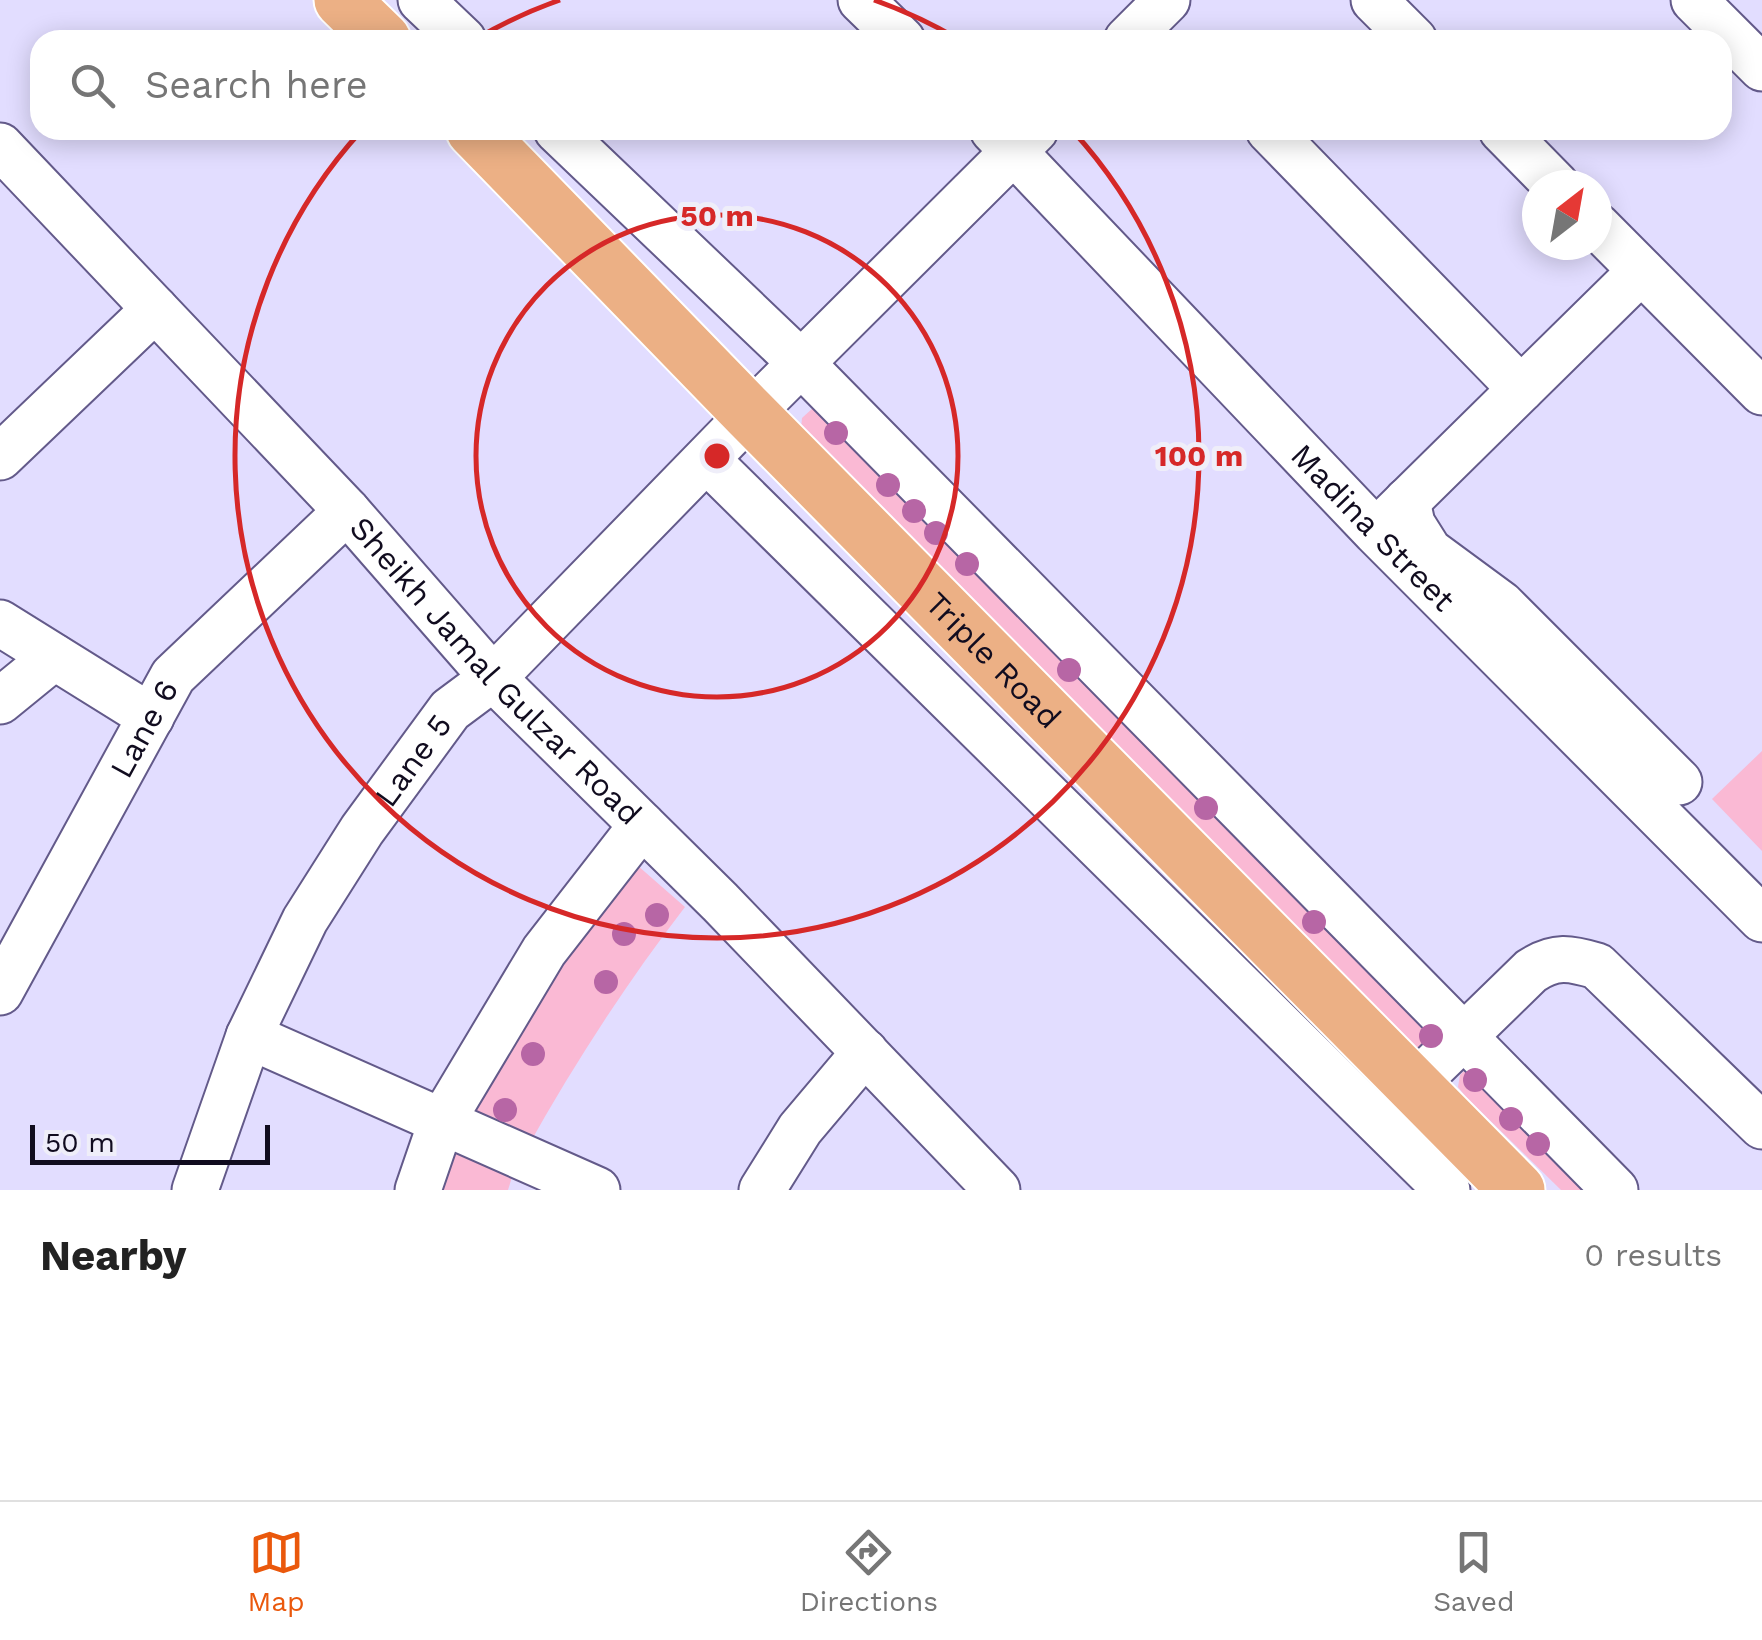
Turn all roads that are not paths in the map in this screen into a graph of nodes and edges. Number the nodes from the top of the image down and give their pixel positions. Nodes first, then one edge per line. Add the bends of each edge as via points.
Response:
1 (342, 0) edge
2 (421, 0) edge
3 (861, 0) edge
4 (1374, 0) edge
5 (1694, 0) edge
6 (373, 30) edge
7 (452, 30) edge
8 (892, 30) edge
9 (1404, 30) edge
10 (1724, 30) edge
11 (1732, 38) edge
12 (1762, 68) edge
13 (484, 140) edge
14 (567, 140) edge
15 (1011, 140) edge
16 (1017, 140) edge
17 (1279, 140) edge
18 (1512, 140) edge
19 (0, 146) edge
20 (1541, 170) edge
21 (1612, 241) edge
22 (1641, 271) junction
23 (155, 309) junction
24 (800, 364) junction
25 (1521, 389) junction
26 (1762, 392) edge
27 (750, 414) junction
28 (0, 456) edge
29 (707, 460) junction
30 (347, 511) junction
31 (1391, 517) junction
32 (0, 623) edge
33 (54, 656) junction
34 (493, 678) junction
35 (0, 700) edge
36 (150, 717) junction
37 (1679, 782) dead end
38 (642, 826) junction
39 (1762, 919) edge
40 (0, 992) edge
41 (249, 1036) junction
42 (1466, 1036) junction
43 (865, 1052) junction
44 (1414, 1084) junction
45 (441, 1124) junction
46 (1762, 1126) edge
47 (1502, 1185) edge
48 (195, 1190) edge
49 (418, 1190) edge
50 (597, 1190) edge
51 (762, 1190) edge
52 (997, 1190) edge
53 (1447, 1190) edge
54 (1615, 1190) edge

1 - 6 main road
2 - 7 street
3 - 8 street
4 - 9 street
5 - 10 street
11 - 12 street
13 - 27 main road, Triple Road
14 - 24 street
15 - 24 street, Lane 5
16 - 31 street, Madina Street
17 - 25 street
18 - 20 street
19 - 23 street, Sheikh Jamal Gulzar Road
21 - 22 street
22 - 25 street
22 - 26 street
23 - 28 street
23 - 30 street, Sheikh Jamal Gulzar Road
24 - 27 street, Lane 5
24 - 42 street
25 - 31 street
27 - 29 street, Lane 5
27 - 44 main road, Triple Road
29 - 34 street, Lane 5
29 - 53 street
30 - 34 street, Sheikh Jamal Gulzar Road
30 - 36 street, Lane 6 via 173,676
31 - 37 street via 1412,524 1429,551 1501,604
31 - 39 street, Madina Street
32 - 33 street
33 - 35 street
33 - 36 street
34 - 38 street, Sheikh Jamal Gulzar Road
34 - 41 street, Lane 5 via 450,710 362,830 305,920
36 - 40 street, Lane 6
38 - 43 street, Sheikh Jamal Gulzar Road
38 - 45 street via 544,952
41 - 45 street
41 - 48 street, Lane 5
42 - 44 street
42 - 46 street via 1550,958 1597,966
42 - 54 street
43 - 51 street via 800,1130
43 - 52 street, Sheikh Jamal Gulzar Road
44 - 47 main road, Triple Road
45 - 49 street
45 - 50 street

